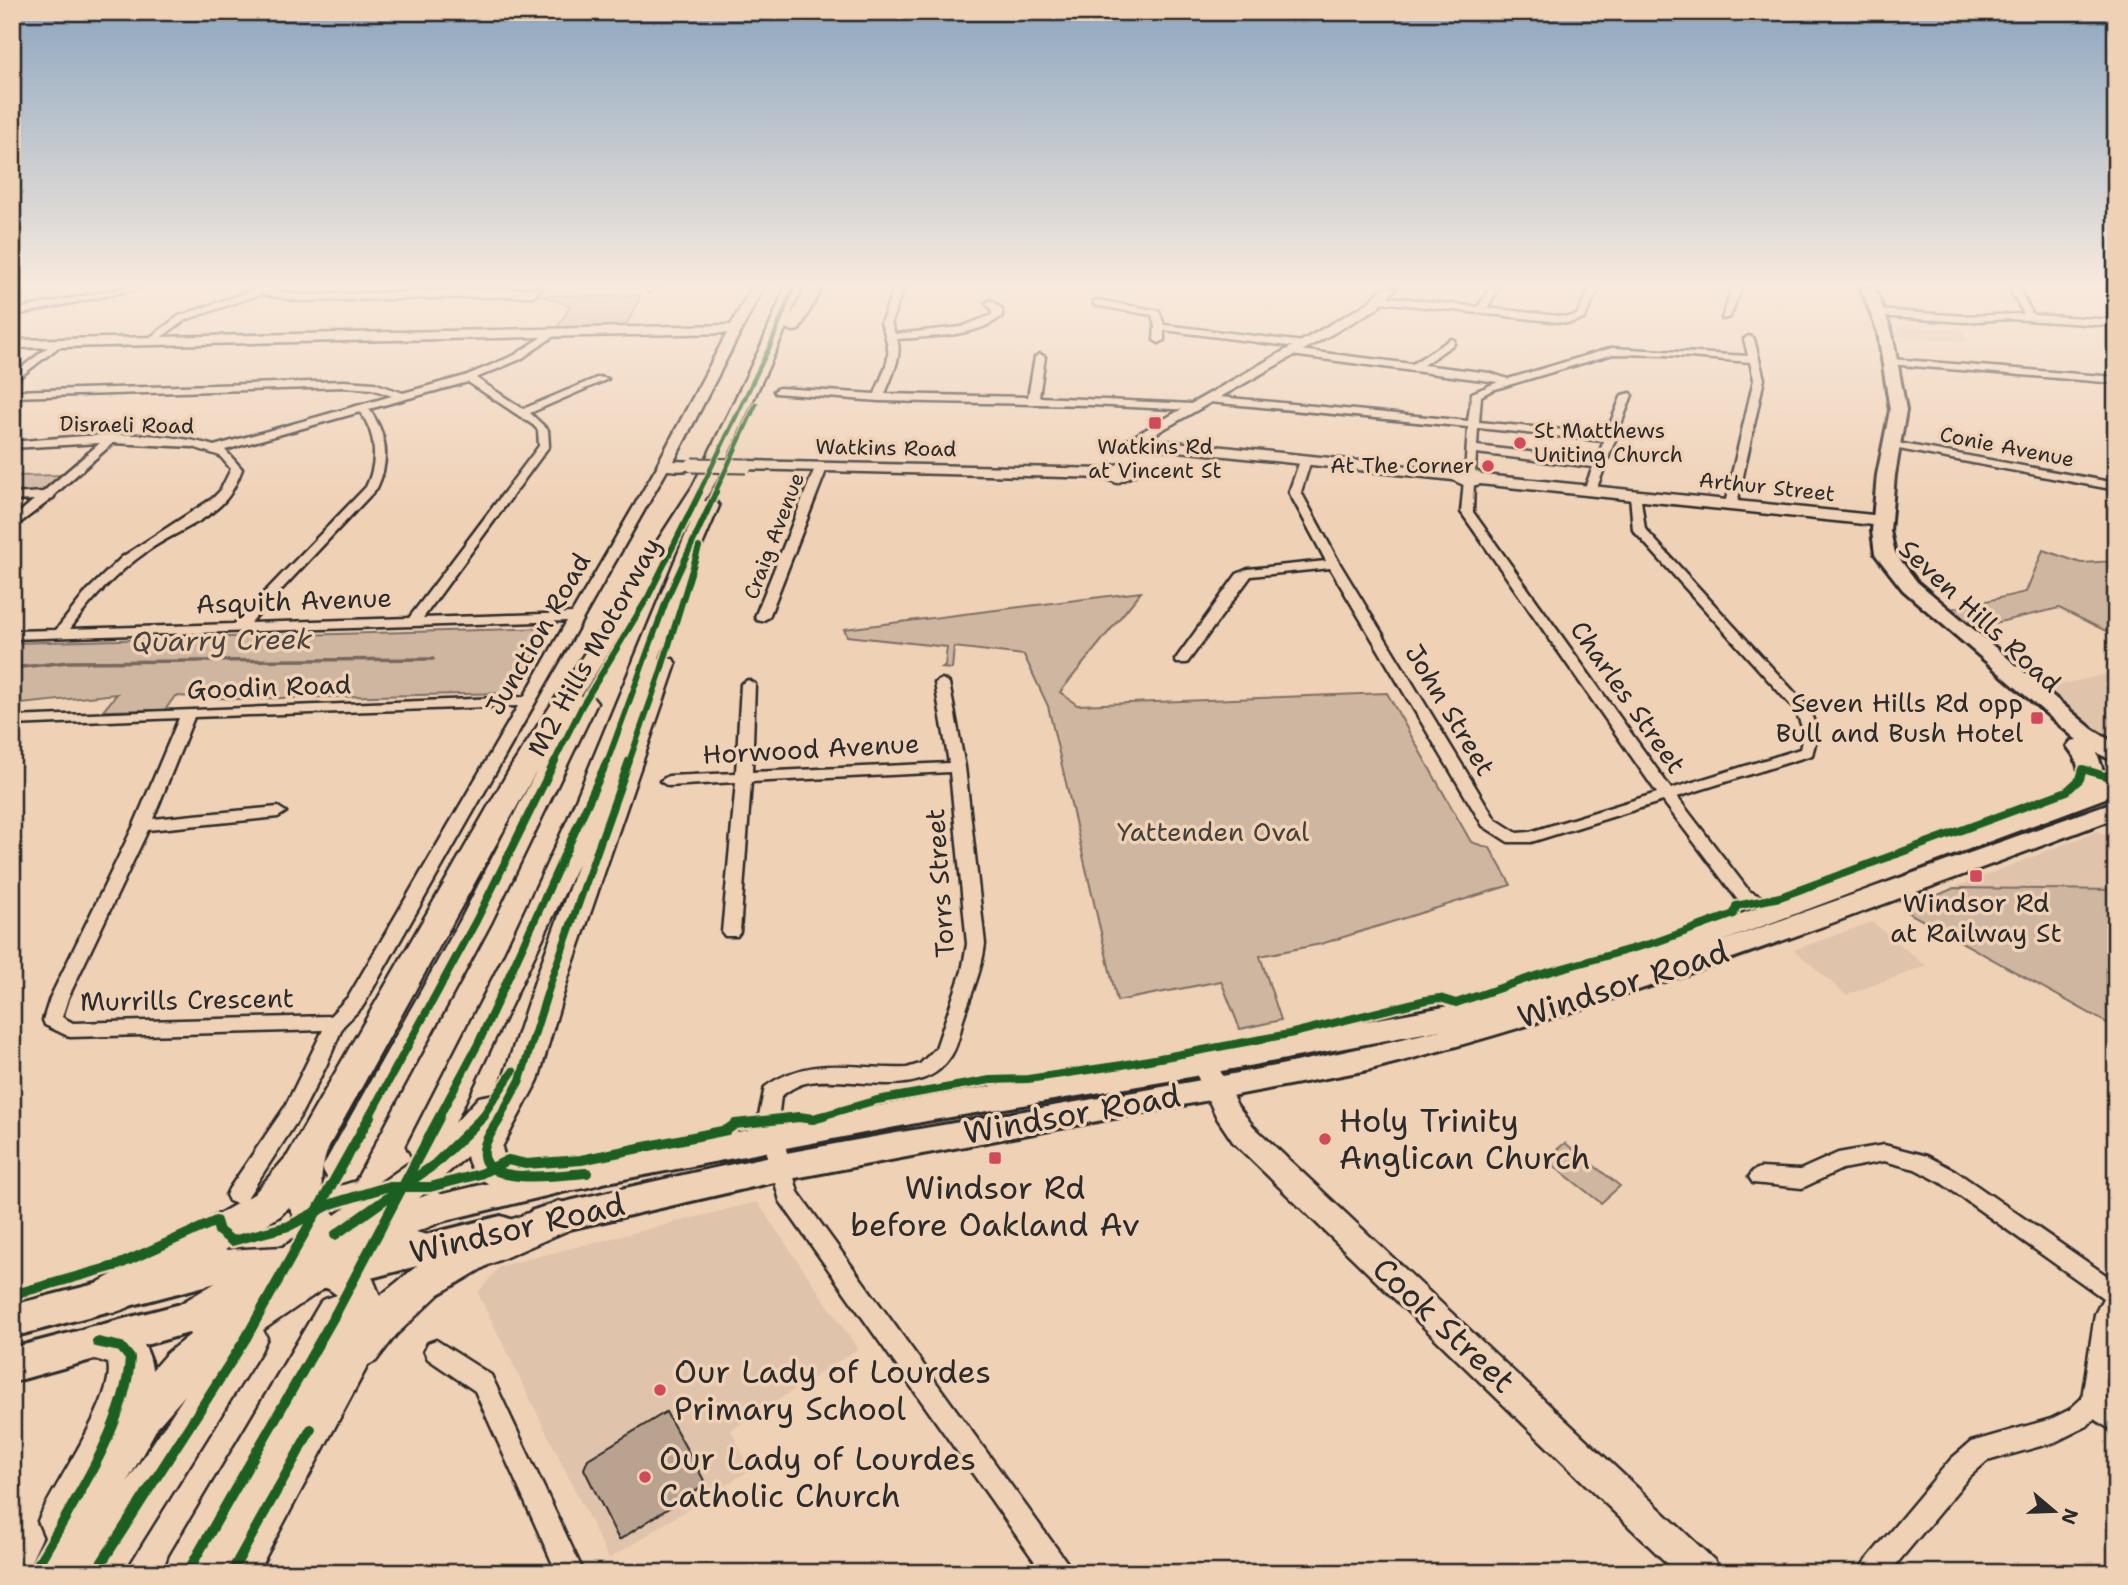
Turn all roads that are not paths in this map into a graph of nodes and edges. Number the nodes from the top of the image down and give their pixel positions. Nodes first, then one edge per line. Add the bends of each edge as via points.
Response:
1 (35, 362) edge
2 (505, 362) edge
3 (717, 362) edge
4 (762, 362) edge
5 (772, 362) edge
6 (892, 362) edge
7 (1039, 362) edge
8 (1274, 362) edge
9 (1372, 362) edge
10 (1421, 362) edge
11 (1573, 362) edge
12 (1754, 362) edge
13 (1891, 362) joint
14 (1413, 367) junction
15 (469, 378) junction
16 (603, 379) dead end
17 (12, 380) edge
18 (2116, 380) edge
19 (1505, 381) junction
20 (779, 391) dead end
21 (12, 394) edge
22 (1627, 395) dead end
23 (404, 397) junction
24 (878, 398) junction
25 (1209, 399) junction
26 (1033, 400) junction
27 (362, 408) junction
28 (1193, 408) junction
29 (524, 412) junction
30 (1472, 424) junction
31 (1609, 438) junction
32 (110, 440) junction
33 (12, 445) edge
34 (1892, 445) junction
35 (216, 449) junction
36 (1471, 449) junction
37 (1121, 459) junction
38 (1305, 460) junction
39 (1600, 464) junction
40 (664, 465) junction
41 (821, 468) junction
42 (1469, 478) junction
43 (704, 481) junction
44 (2116, 487) edge
45 (1590, 490) junction
46 (50, 495) junction
47 (1636, 495) junction
48 (12, 498) edge
49 (1731, 505) junction
50 (1877, 520) junction
51 (12, 525) edge
52 (1334, 564) junction
53 (577, 617) junction
54 (762, 618) dead end
55 (412, 621) junction
56 (237, 629) junction
57 (60, 633) junction
58 (12, 635) edge
59 (1182, 660) dead end
60 (942, 683) dead end
61 (748, 684) dead end
62 (528, 701) junction
63 (187, 715) junction
64 (12, 722) edge
65 (2079, 746) junction
66 (2116, 755) edge
67 (957, 767) junction
68 (2116, 769) edge
69 (744, 777) junction
70 (668, 781) dead end
71 (2116, 785) edge
72 (1664, 796) junction
73 (2083, 799) junction
74 (2116, 809) edge
75 (278, 812) dead end
76 (142, 825) junction
77 (1786, 908) junction
78 (731, 932) dead end
79 (335, 1023) junction
80 (535, 1027) junction
81 (1209, 1075) junction
82 (425, 1146) dead end
83 (777, 1153) junction
84 (303, 1164) junction
85 (341, 1168) tunnel mouth
86 (587, 1173) junction
87 (1760, 1177) dead end
88 (237, 1195) dead end
89 (436, 1208) joint
90 (559, 1217) junction
91 (421, 1248) joint
92 (222, 1267) junction
93 (325, 1268) junction
94 (113, 1295) junction
95 (2116, 1295) edge
96 (194, 1317) joint
97 (12, 1321) edge
98 (246, 1338) dead end
99 (97, 1342) junction
100 (436, 1351) dead end
101 (12, 1365) edge
102 (2093, 1404) junction
103 (2116, 1420) edge
104 (311, 1429) junction
105 (33, 1573) edge
106 (51, 1573) edge
107 (95, 1573) edge
108 (187, 1573) edge
109 (231, 1573) edge
110 (571, 1573) edge
111 (1059, 1573) edge
112 (1703, 1573) edge
113 (1872, 1573) edge

1 - 17 street
2 - 15 street
3 - 40 street, Junction Road
4 - 43 highway, M2 Hills Motorway
5 - 43 highway, M2 Hills Motorway
6 - 24 street
7 - 26 street
8 - 25 street, Watkins Road
9 - 14 street
10 - 14 street
11 - 19 street, Charles Street
12 - 49 street via 1758,386
13 - 18 street
13 - 34 main road, Seven Hills Road via 1898,410
14 - 19 street
15 - 23 street
15 - 29 street
16 - 29 street
19 - 30 street, Charles Street via 1476,395
20 - 24 street
21 - 23 street via 344,384 374,386
22 - 31 street
23 - 27 street
24 - 26 street
25 - 28 street, Watkins Road
25 - 30 street
26 - 28 street
27 - 35 street
27 - 56 street via 369,414 382,452 371,488
28 - 37 street, Watkins Road
29 - 55 street via 543,430 544,446
30 - 31 street
30 - 36 street, Charles Street
31 - 39 street
32 - 33 street, Disraeli Road
32 - 35 street, Disraeli Road via 172,440
32 - 46 street
34 - 44 street, Conie Avenue
34 - 50 main road, Seven Hills Road via 1886,475 1879,479
35 - 57 street, Disraeli Road via 230,457 235,467 235,479 224,494 124,560 90,593
36 - 39 street
36 - 42 street, Charles Street
37 - 38 street, Arthur Street
37 - 41 street, Watkins Road
38 - 42 street, Arthur Street
38 - 52 street, John Street via 1295,492
39 - 45 street
40 - 43 street, Watkins Road
40 - 53 street, Junction Road
41 - 43 street, Watkins Road, bridge via 746,467
41 - 54 street, Craig Avenue
42 - 45 street, Arthur Street
42 - 72 street, Charles Street via 1467,512
43 - 80 highway via 660,674
43 - 82 highway, M2 Hills Motorway via 668,596 603,772
43 - 84 highway via 490,826
43 - 85 highway, M2 Hills Motorway via 648,597 582,706 476,921
45 - 47 street, Arthur Street
46 - 48 street
46 - 51 street
47 - 49 street, Arthur Street
47 - 72 street, John Street via 1639,530 1803,710 1811,732 1807,752
49 - 50 street, Arthur Street
50 - 65 main road, Seven Hills Road via 1868,540 1881,566
50 - 66 main road, Seven Hills Road via 1885,554 1910,586 2084,734
52 - 59 street via 1248,573
52 - 72 street, John Street via 1497,829 1523,838
53 - 55 street, Asquith Avenue
53 - 62 street, Junction Road
55 - 56 street, Asquith Avenue
56 - 57 street, Asquith Avenue
57 - 58 street, Asquith Avenue
60 - 67 street, Torrs Street
61 - 69 street
62 - 63 street, Goodin Road
62 - 79 street, Junction Road via 356,1001
63 - 64 street, Goodin Road
63 - 76 street, Murrills Crescent
65 - 68 main road, Seven Hills Road
65 - 73 main road via 2093,777
67 - 69 street, Horwood Avenue
67 - 83 street, Torrs Street via 976,943 972,969 943,1054 923,1070 909,1074 791,1077 772,1092 768,1120
69 - 70 street, Horwood Avenue
69 - 78 street
71 - 73 main road, Windsor Road
72 - 77 street, Charles Street via 1743,895 1768,907
73 - 77 main road, Windsor Road
74 - 81 main road, Windsor Road via 1789,929 1514,1021 1363,1060
75 - 76 street
76 - 79 street, Murrills Crescent via 52,1020 71,1030
77 - 81 main road, Windsor Road via 1643,960 1509,1001
79 - 88 street via 292,1110
80 - 86 highway via 520,1080 483,1156 491,1170 500,1174
80 - 93 highway via 493,1106 470,1133
81 - 83 main road, Windsor Road
81 - 112 street, Cook Street via 1243,1135
83 - 86 main road, Windsor Road
83 - 90 main road, Windsor Road
83 - 111 street via 792,1201
84 - 93 highway via 305,1204 320,1228
84 - 94 highway via 267,1205
86 - 89 main road, Windsor Road
87 - 95 street via 1802,1179 1838,1161 1884,1153 1920,1161
89 - 93 highway via 398,1222
90 - 91 main road, Windsor Road
90 - 104 highway via 462,1258 401,1298 366,1341
91 - 93 highway
92 - 93 highway
92 - 93 main road
92 - 94 main road
93 - 96 highway via 215,1303
93 - 104 highway via 358,1289 365,1313 355,1347
93 - 106 highway via 216,1339 161,1389 129,1435
93 - 108 highway
94 - 97 main road
95 - 102 street via 2106,1314
96 - 99 main road
98 - 107 highway
99 - 101 main road
99 - 105 highway via 121,1347 128,1354 131,1364 125,1390 113,1426
100 - 110 street via 483,1383
102 - 103 street
102 - 113 street via 2055,1430 1980,1451 1960,1468
104 - 109 highway

